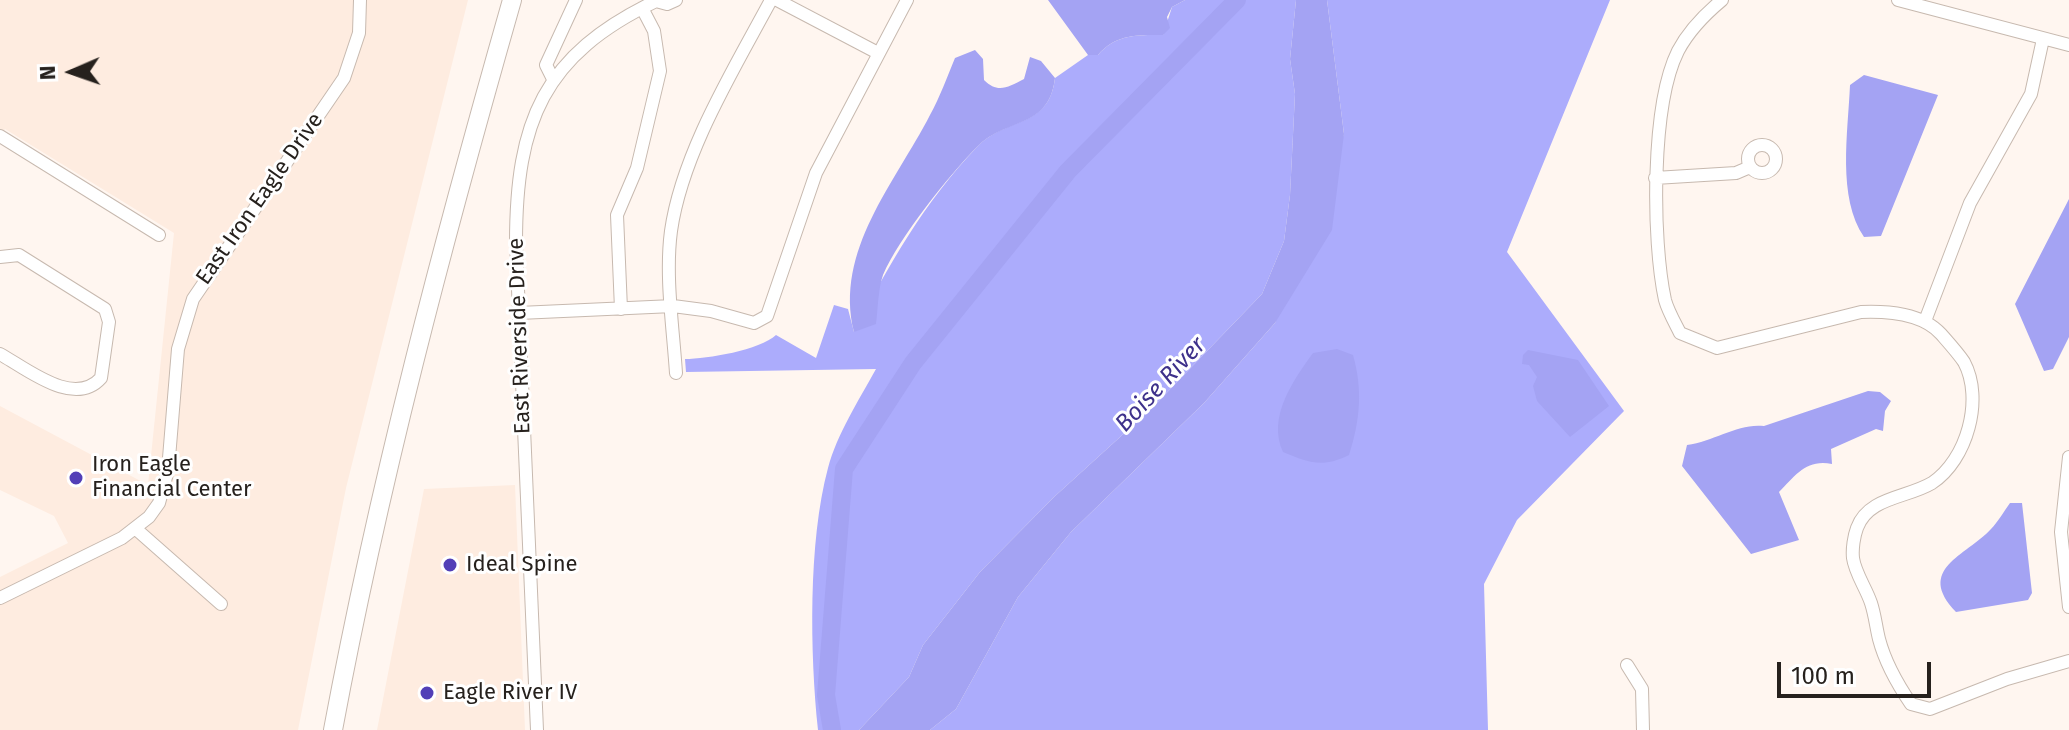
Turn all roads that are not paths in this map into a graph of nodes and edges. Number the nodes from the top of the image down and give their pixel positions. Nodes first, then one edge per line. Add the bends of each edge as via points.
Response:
1 (360, 0) edge
2 (512, 0) edge
3 (576, 0) edge
4 (676, 0) edge
5 (774, 0) edge
6 (907, 0) edge
7 (1722, 0) edge
8 (1898, 0) edge
9 (656, 1) edge
10 (642, 8) junction
11 (2043, 39) junction
12 (2069, 45) edge
13 (878, 53) junction
14 (553, 79) junction
15 (0, 136) edge
16 (1750, 167) dead end
17 (1655, 178) junction
18 (159, 235) dead end
19 (0, 257) edge
20 (673, 306) junction
21 (621, 309) junction
22 (519, 313) junction
23 (1925, 321) junction
24 (0, 354) edge
25 (676, 373) dead end
26 (2069, 457) edge
27 (136, 529) junction
28 (0, 598) edge
29 (221, 604) dead end
30 (2069, 607) edge
31 (2069, 661) edge
32 (1627, 665) dead end
33 (333, 730) edge
34 (537, 730) edge
35 (1643, 730) edge

1 - 27 street, East Iron Eagle Drive via 359,33 344,78 193,299 178,349 165,487
2 - 33 highway via 408,376
3 - 14 street via 546,65
4 - 9 street, East Riverside Drive
5 - 13 street
5 - 20 street via 706,123 674,214
6 - 13 street
7 - 17 street via 1704,15 1677,53 1662,107
8 - 11 street
9 - 10 street, East Riverside Drive
10 - 14 street, East Riverside Drive via 592,37
10 - 21 street via 654,31 660,71 637,168 617,215
11 - 12 street
11 - 23 street via 2031,94 1970,203
13 - 20 street via 816,173 772,308 760,322
14 - 22 street, East Riverside Drive via 528,135 518,186
15 - 18 street
16 - 17 street via 1736,173
17 - 23 street via 1665,301 1680,333 1717,348 1861,312
19 - 24 street via 19,255 101,304 109,322 101,378 83,390 67,389
20 - 21 street
20 - 25 street
21 - 22 street
22 - 34 street, East Riverside Drive
23 - 31 street via 1965,364 1972,410 1950,468 1934,481 1864,513 1853,558 1872,605 1879,641 1911,704 1930,709
26 - 30 street via 2061,532
27 - 28 street, East Iron Eagle Drive
27 - 29 street
32 - 35 street via 1642,689

